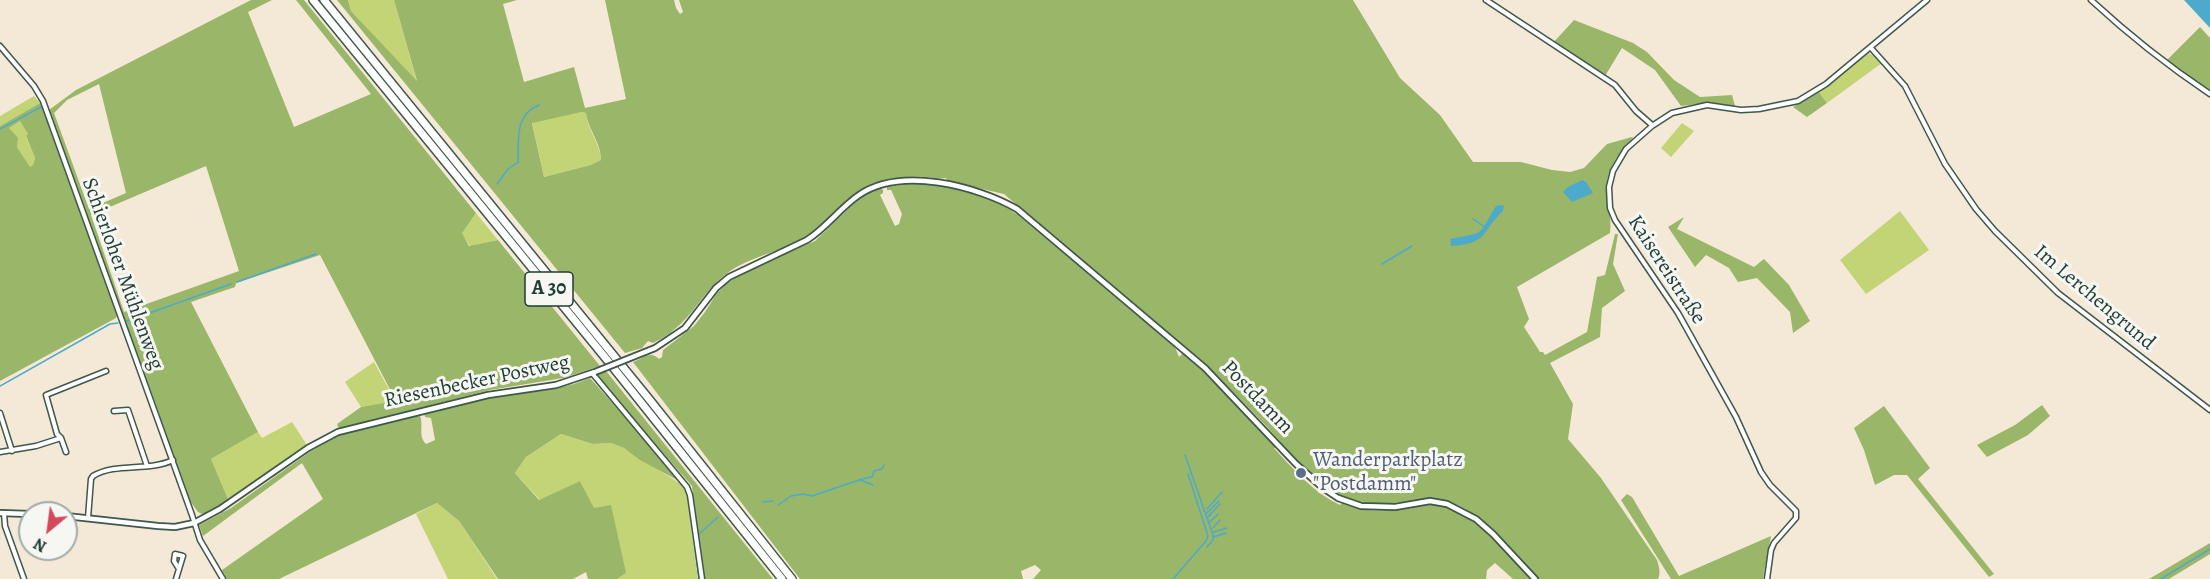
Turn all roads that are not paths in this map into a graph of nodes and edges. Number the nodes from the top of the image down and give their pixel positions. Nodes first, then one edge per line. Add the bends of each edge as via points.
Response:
1 (313, 0) edge
2 (324, 0) edge
3 (1486, 0) edge
4 (1927, 0) edge
5 (2091, 0) edge
6 (0, 46) edge
7 (1870, 48) junction
8 (2210, 94) edge
9 (1652, 126) junction
10 (1002, 200) joint
11 (106, 371) dead end
12 (594, 372) junction
13 (2210, 410) edge
14 (114, 411) dead end
15 (0, 413) edge
16 (61, 438) junction
17 (12, 451) junction
18 (0, 452) edge
19 (66, 452) dead end
20 (173, 460) junction
21 (147, 466) junction
22 (2, 513) edge
23 (18, 514) edge
24 (78, 517) edge
25 (87, 518) junction
26 (194, 523) junction
27 (179, 569) dead end
28 (24, 579) edge
29 (176, 579) edge
30 (223, 579) edge
31 (702, 579) edge
32 (782, 579) edge
33 (792, 579) edge
34 (1535, 579) edge
35 (1767, 579) edge

1 - 32 highway, A 30
2 - 33 highway, A 30
3 - 9 street via 1615,85
4 - 7 street, Kaisereistraße
5 - 8 street via 2166,65
6 - 20 street, Schierloher Mühlenweg via 43,101
7 - 9 street, Kaisereistraße via 1826,84 1789,104 1750,110 1707,105 1672,113
7 - 13 street, Im Lerchengrund via 1905,86 1945,164 1984,219 2058,293
9 - 35 street, Kaisereistraße via 1626,149 1613,171 1610,208 1692,337 1761,472 1796,511 1796,518 1771,550
10 - 12 street, Riesenbecker Postweg, bridge via 925,180 896,181 869,189 819,233 729,277 685,328 655,348
10 - 34 street, Postdamm via 1205,368 1323,488 1347,502 1369,507 1430,501 1447,504 1476,519
11 - 16 street via 46,395
12 - 26 street, Riesenbecker Postweg via 556,385 488,395 338,432
12 - 31 street via 687,487
14 - 21 street via 128,410
15 - 17 street
16 - 17 street
16 - 19 street
17 - 18 street
20 - 21 street
20 - 26 street, Schierloher Mühlenweg
21 - 25 street via 93,476
22 - 23 street
22 - 28 street
24 - 25 street, Riesenbecker Postweg
25 - 26 street, Riesenbecker Postweg via 158,526
26 - 30 street, Schierloher Mühlenweg
27 - 29 street

